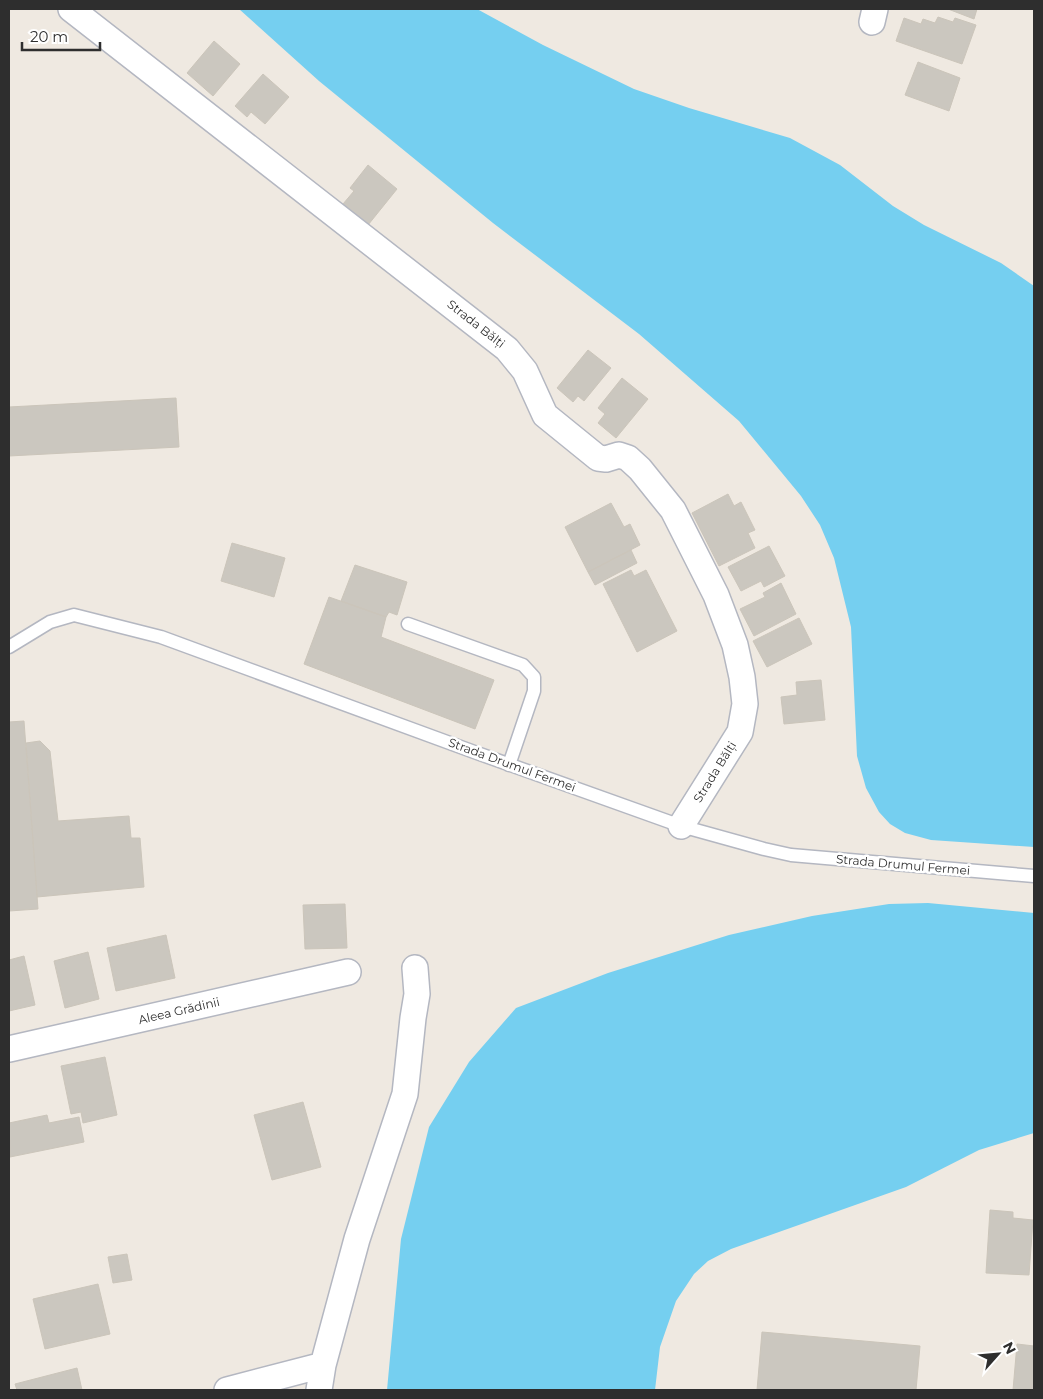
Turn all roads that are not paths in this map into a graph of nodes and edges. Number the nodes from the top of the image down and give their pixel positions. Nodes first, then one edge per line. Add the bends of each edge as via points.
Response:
1 (71, 9) edge
2 (408, 624) dead end
3 (9, 647) edge
4 (509, 765) junction
5 (681, 826) junction
6 (1034, 876) edge
7 (415, 968) dead end
8 (348, 972) dead end
9 (9, 1049) edge
10 (323, 1365) junction
11 (227, 1390) edge
12 (319, 1390) edge

1 - 5 street, Strada Bălți via 507,349 524,371 545,415 598,458 619,455 628,458 672,510 716,595 735,645 745,704 740,732
2 - 4 lane via 523,665 534,677 534,691
3 - 4 lane, Strada Drumul Fermei via 50,622 74,615 161,637
4 - 5 lane, Strada Drumul Fermei
5 - 6 lane, Strada Drumul Fermei via 791,855
7 - 10 street via 417,994 405,1094 357,1239
8 - 9 street, Aleea Grădinii
10 - 11 street
10 - 12 street

